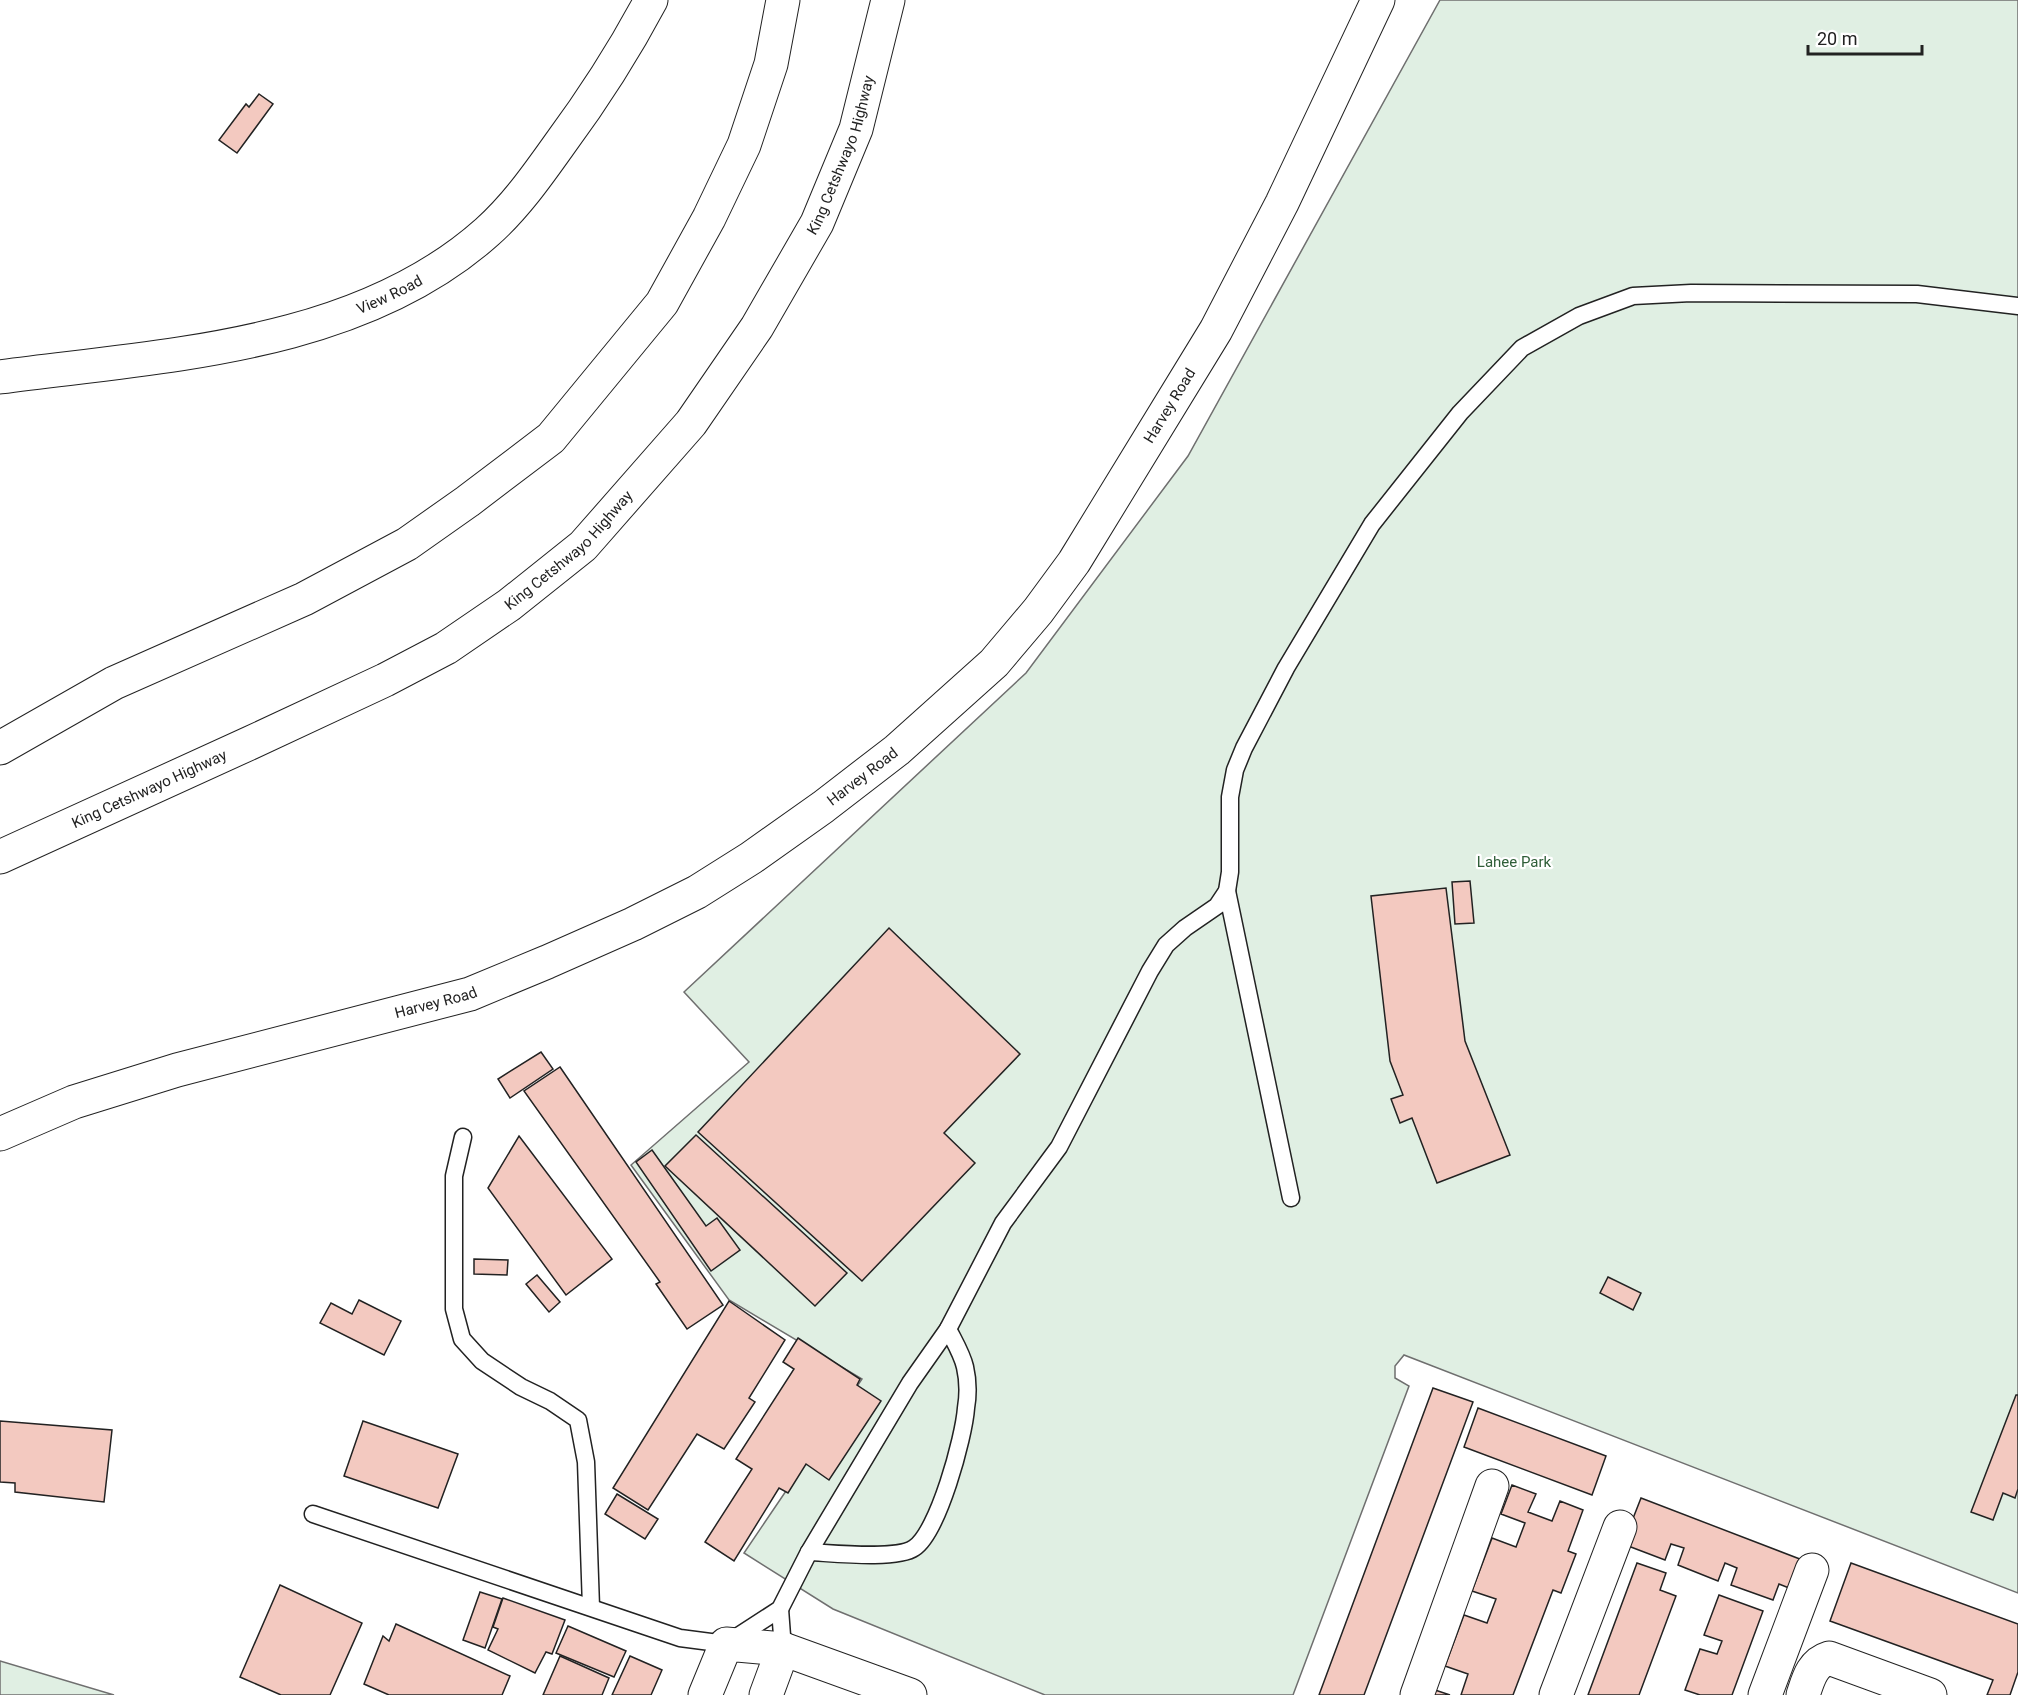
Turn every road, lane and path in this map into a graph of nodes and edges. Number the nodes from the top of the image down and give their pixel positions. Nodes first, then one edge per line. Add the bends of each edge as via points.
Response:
1 (651, 0) edge
2 (783, 0) edge
3 (888, 0) edge
4 (1378, 0) edge
5 (2018, 306) edge
6 (0, 377) edge
7 (114, 683) junction
8 (0, 735) edge
9 (0, 748) edge
10 (0, 857) edge
11 (1227, 891) junction
12 (0, 1134) edge
13 (463, 1137) dead end
14 (1291, 1198) dead end
15 (948, 1329) junction
16 (1492, 1486) dead end
17 (313, 1514) dead end
18 (1620, 1527) dead end
19 (809, 1552) junction
20 (1812, 1570) dead end
21 (591, 1607) junction
22 (780, 1609) junction
23 (726, 1644) junction
24 (783, 1649) junction
25 (705, 1695) edge
26 (766, 1695) edge
27 (910, 1695) edge
28 (1417, 1695) edge
29 (1556, 1695) edge
30 (1766, 1695) edge
31 (1803, 1695) edge
32 (1930, 1695) edge

1 - 6 main road, View Road via 596,94 533,182 487,232 402,290 335,318 273,336 195,351
2 - 7 main road via 771,64 744,145 709,218 662,303 551,438 407,544 304,599
3 - 10 main road, King Cetshwayo Highway via 856,129 817,223 757,327 691,423 583,546 509,605 446,648 385,680
4 - 12 main road, Harvey Road via 1282,203 1216,330 1074,562 994,663 897,750 814,814 697,892 547,962 470,994 177,1070 74,1102
5 - 11 lane via 1917,294 1633,296 1579,316 1522,348 1460,413 1372,524 1286,668 1235,770 1230,797
7 - 8 main road
7 - 9 main road
11 - 14 lane
11 - 15 lane via 1217,906 1166,945 1059,1147 1003,1223
13 - 21 lane via 454,1176 454,1309 462,1339 482,1361 578,1420 586,1462
15 - 19 lane via 910,1383
15 - 19 lane via 965,1366 966,1409 956,1461 923,1541 912,1550 884,1554
16 - 28 main road
17 - 21 lane
18 - 29 main road
19 - 22 lane
20 - 30 main road
21 - 23 lane via 680,1638
22 - 23 lane
22 - 24 lane
23 - 24 main road
23 - 25 main road
24 - 26 main road
24 - 27 main road
31 - 32 main road via 1817,1664 1833,1658

